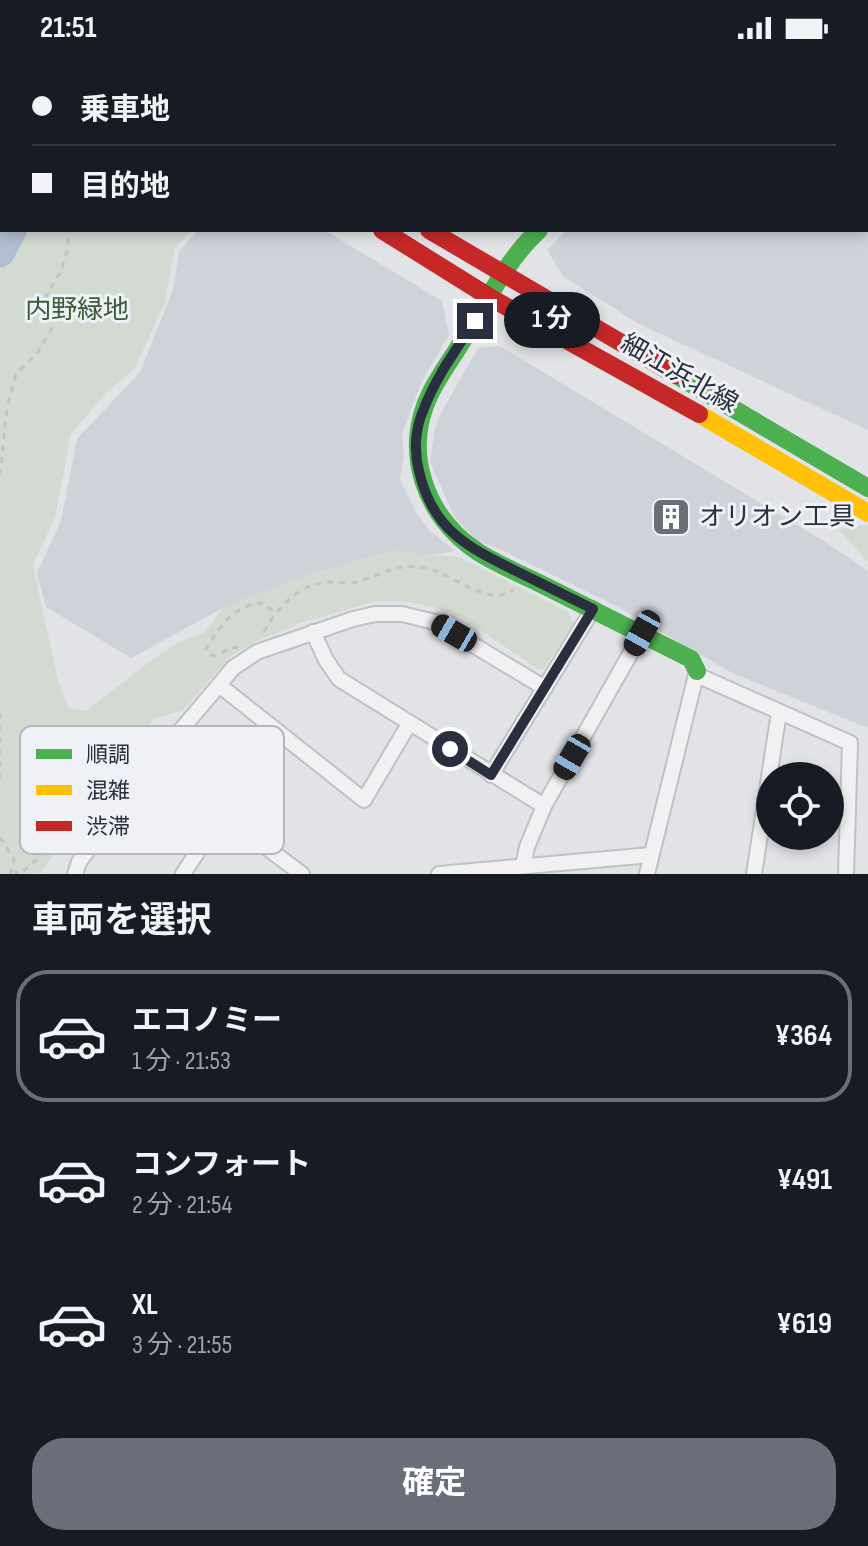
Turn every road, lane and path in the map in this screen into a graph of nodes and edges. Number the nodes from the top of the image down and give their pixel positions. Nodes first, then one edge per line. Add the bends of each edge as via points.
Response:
1 (69, 232) edge
2 (385, 232) edge
3 (432, 232) edge
4 (537, 232) edge
5 (504, 274) junction
6 (491, 298) junction
7 (0, 475) edge
8 (868, 488) edge
9 (868, 513) edge
10 (517, 586) dead end
11 (593, 609) junction
12 (276, 612) junction
13 (313, 632) junction
14 (642, 633) junction
15 (262, 640) dead end
16 (241, 650) dead end
17 (697, 673) junction
18 (219, 685) junction
19 (545, 688) junction
20 (779, 712) junction
21 (0, 713) edge
22 (409, 724) junction
23 (184, 726) edge
24 (271, 726) edge
25 (284, 737) edge
26 (491, 775) junction
27 (0, 782) edge
28 (544, 806) junction
29 (0, 837) edge
30 (43, 854) edge
31 (85, 854) edge
32 (196, 854) edge
33 (272, 854) edge
34 (651, 855) junction
35 (523, 866) junction
36 (293, 871) edge
37 (12, 872) edge
38 (20, 874) edge
39 (75, 874) edge
40 (183, 874) edge
41 (439, 874) edge
42 (647, 874) edge
43 (754, 874) edge
44 (846, 874) edge

1 - 7 path via 60,273 46,296 52,328 16,374
2 - 6 main road, 細江浜北線
3 - 5 main road, 細江浜北線
4 - 5 main road
5 - 6 main road
5 - 8 main road, 細江浜北線
6 - 9 main road, 細江浜北線
6 - 11 main road via 444,368 421,414 417,461 422,484 442,523 460,540
10 - 12 path via 500,595 484,593 444,573 400,566 357,582 301,589
11 - 14 main road
11 - 19 street
12 - 15 path
12 - 16 path via 260,603 244,607 228,618 206,649 213,656 231,647
13 - 18 street via 246,657
13 - 19 street via 375,614 424,618
13 - 22 street via 339,679
14 - 17 main road via 691,659
14 - 28 street
17 - 20 street
17 - 34 street
18 - 23 street
18 - 24 street
19 - 26 street
20 - 43 street
20 - 44 street via 850,743
21 - 27 path
22 - 25 street via 364,800
22 - 26 street
26 - 28 street
28 - 35 street
29 - 37 path via 14,860
30 - 38 path
31 - 39 street
32 - 40 street
33 - 36 street
34 - 35 street
34 - 42 street
35 - 41 street
37 - 38 path

